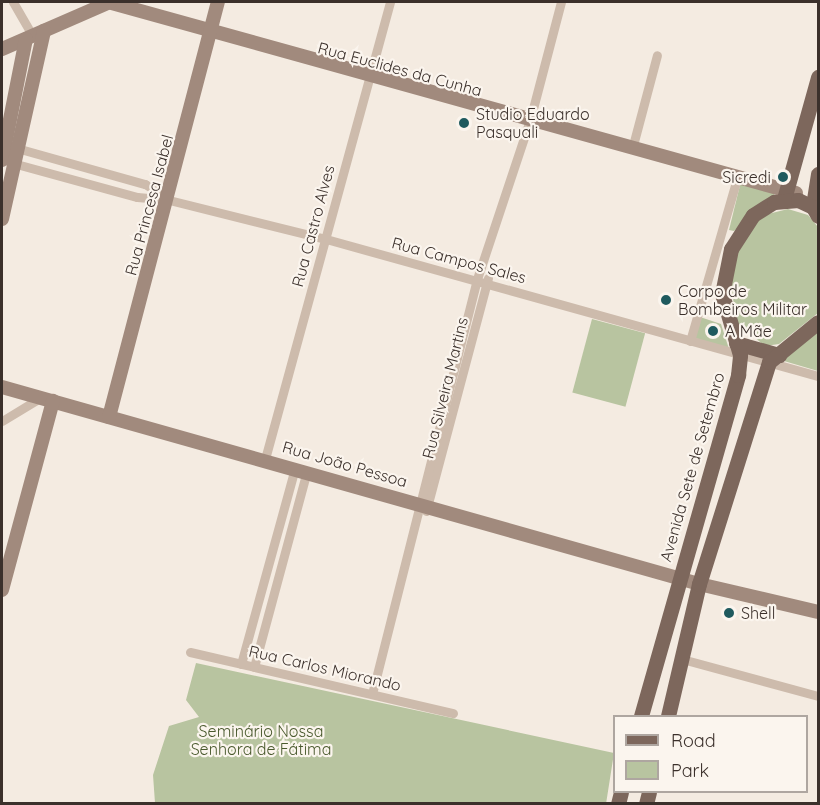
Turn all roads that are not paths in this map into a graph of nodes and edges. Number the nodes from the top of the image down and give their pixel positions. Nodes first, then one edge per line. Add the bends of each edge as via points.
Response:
1 (13, 2) edge
2 (109, 2) edge
3 (218, 2) edge
4 (390, 2) edge
5 (561, 2) edge
6 (35, 35) junction
7 (211, 35) junction
8 (2, 49) edge
9 (657, 55) dead end
10 (819, 77) edge
11 (368, 78) junction
12 (815, 103) edge
13 (530, 120) junction
14 (3, 144) edge
15 (20, 149) junction
16 (632, 149) junction
17 (2, 160) edge
18 (17, 164) junction
19 (92, 168) junction
20 (819, 174) edge
21 (737, 178) junction
22 (88, 182) junction
23 (786, 195) junction
24 (169, 200) junction
25 (816, 205) edge
26 (2, 219) edge
27 (723, 226) junction
28 (326, 239) junction
29 (731, 249) junction
30 (487, 261) junction
31 (724, 271) junction
32 (477, 279) junction
33 (488, 282) junction
34 (705, 289) junction
35 (819, 322) edge
36 (690, 341) junction
37 (738, 349) junction
38 (774, 358) junction
39 (454, 368) junction
40 (465, 370) junction
41 (819, 376) edge
42 (2, 387) edge
43 (47, 400) junction
44 (109, 417) junction
45 (2, 421) edge
46 (265, 459) junction
47 (301, 469) junction
48 (425, 503) junction
49 (678, 578) junction
50 (699, 584) junction
51 (2, 590) edge
52 (819, 612) edge
53 (190, 652) dead end
54 (658, 652) junction
55 (682, 659) junction
56 (241, 664) junction
57 (254, 667) junction
58 (372, 694) junction
59 (819, 696) edge
60 (453, 713) dead end
61 (642, 715) edge
62 (668, 715) edge

1 - 6 street
2 - 6 main road
2 - 7 main road, Rua Euclides da Cunha
3 - 7 main road, Rua Princesa Isabel
4 - 11 street, Rua Castro Alves
5 - 13 street, Rua Silveira Martins
6 - 8 main road
6 - 14 main road
6 - 15 main road
7 - 11 main road, Rua Euclides da Cunha
7 - 24 main road, Rua Princesa Isabel
9 - 16 street
10 - 12 main road
11 - 13 main road, Rua Euclides da Cunha
11 - 28 street, Rua Castro Alves
12 - 23 main road
13 - 16 main road, Rua Euclides da Cunha
13 - 30 street, Rua Silveira Martins
14 - 15 street, Rua Campos Sales
14 - 17 main road
15 - 18 main road
15 - 19 street, Rua Campos Sales
16 - 21 main road, Rua Euclides da Cunha
17 - 18 street, Rua Campos Sales
18 - 22 street, Rua Campos Sales
18 - 26 main road
19 - 22 street
19 - 24 street, Rua Campos Sales via 145,184
20 - 25 main road
21 - 23 main road, Rua Euclides da Cunha
21 - 27 street
22 - 24 street, Rua Campos Sales via 137,198
23 - 25 main road
23 - 29 main road via 753,215
24 - 28 street, Rua Campos Sales
24 - 44 main road, Rua Princesa Isabel
27 - 29 street
27 - 34 street
28 - 32 street, Rua Campos Sales
28 - 46 street, Rua Castro Alves
29 - 31 main road
30 - 32 street, Rua Silveira Martins
30 - 33 street, Rua Silveira Martins
31 - 34 street
31 - 37 main road via 724,309
32 - 33 street, Rua Campos Sales
32 - 39 street, Rua Silveira Martins
33 - 36 street, Rua Campos Sales
33 - 40 street, Rua Silveira Martins
34 - 36 street
35 - 38 main road
36 - 37 street, Rua Campos Sales
37 - 38 main road
37 - 49 main road, Avenida Sete de Setembro
38 - 41 street
38 - 50 main road
39 - 40 street
39 - 48 street, Rua Silveira Martins
40 - 48 street, Rua Silveira Martins
42 - 43 main road, Rua João Pessoa
43 - 44 main road, Rua João Pessoa
43 - 45 street
43 - 51 main road
44 - 46 main road, Rua João Pessoa
46 - 47 main road, Rua João Pessoa
47 - 48 main road, Rua João Pessoa
47 - 56 street
47 - 57 street
48 - 49 main road, Rua João Pessoa
48 - 58 street, Rua Silveira Martins
49 - 50 main road, Rua João Pessoa
49 - 54 main road, Avenida Sete de Setembro
50 - 52 main road, Rua João Pessoa
50 - 55 main road
53 - 56 street, Rua Carlos Miorando
54 - 55 main road
54 - 61 main road, Avenida Sete de Setembro
55 - 59 street
55 - 62 main road
56 - 57 street, Rua Carlos Miorando
57 - 58 street, Rua Carlos Miorando
58 - 60 street, Rua Carlos Miorando

